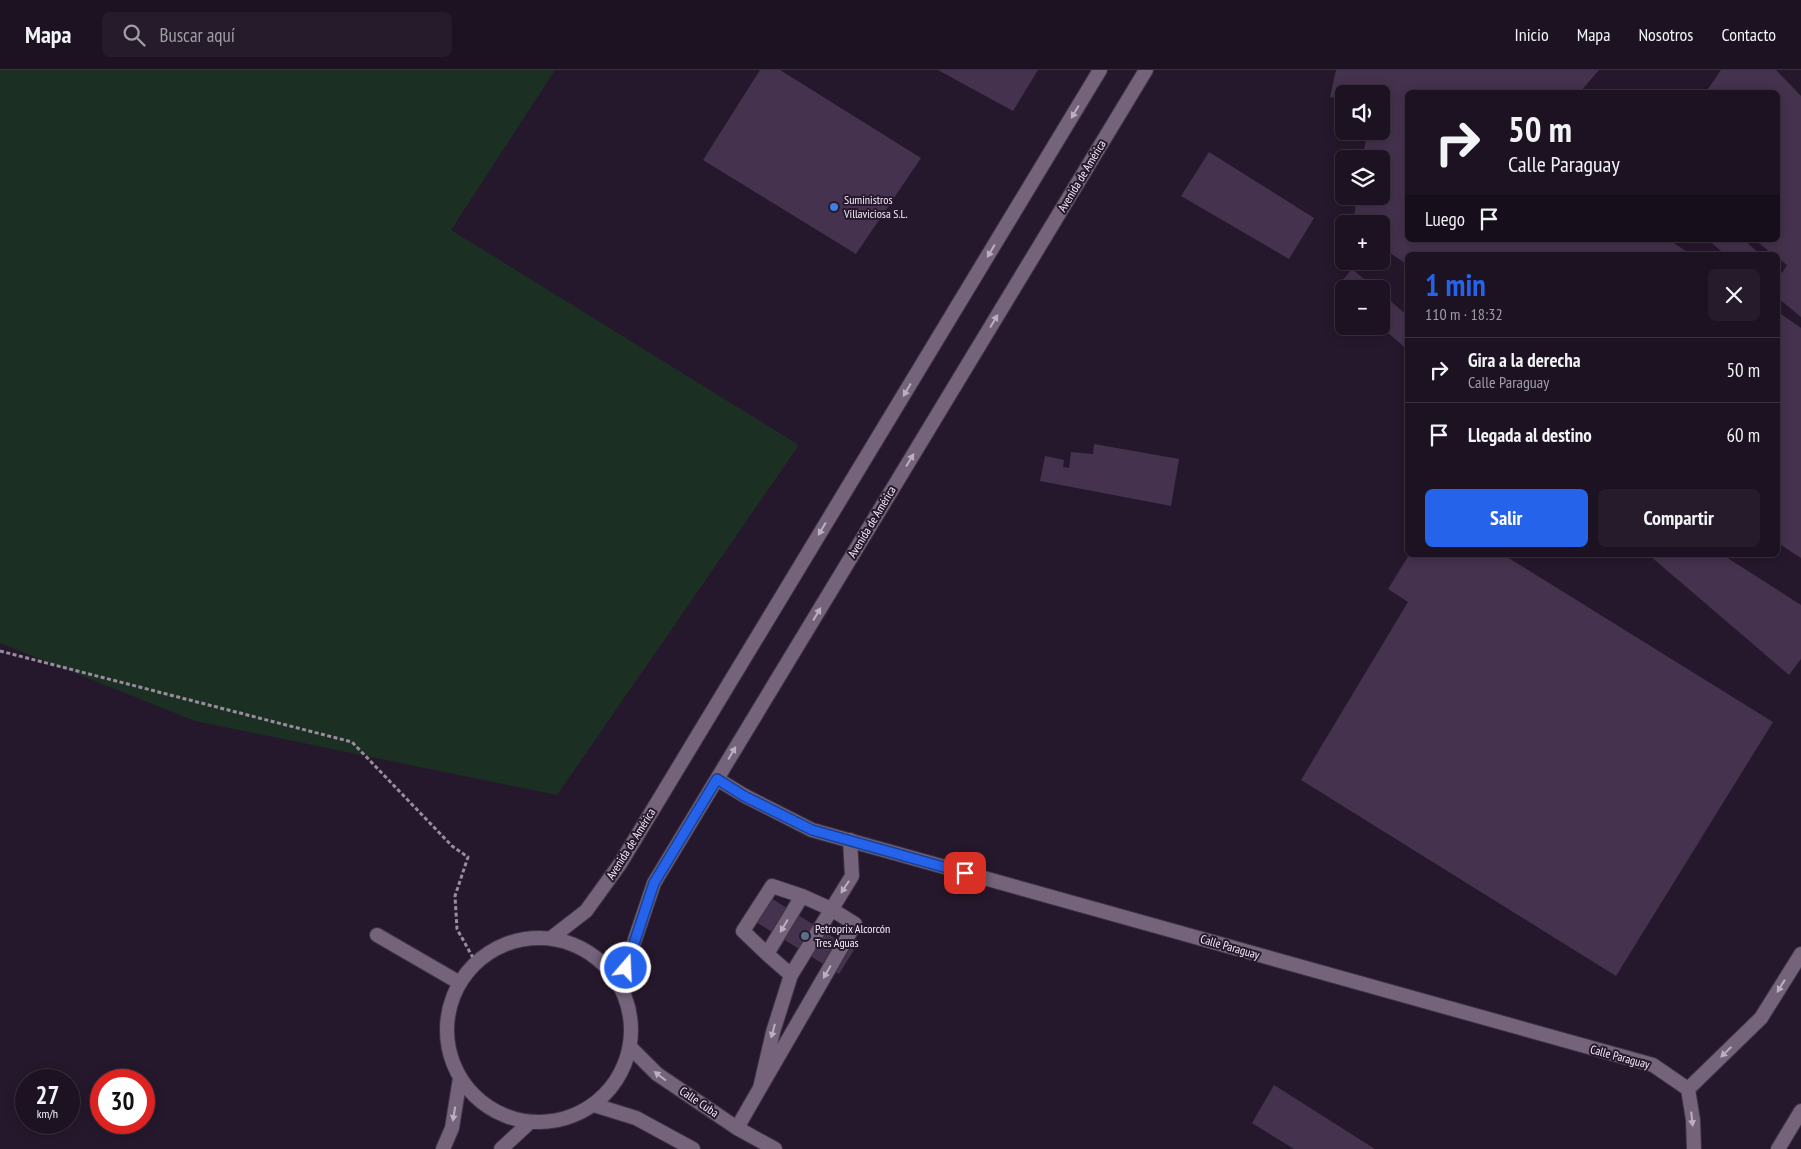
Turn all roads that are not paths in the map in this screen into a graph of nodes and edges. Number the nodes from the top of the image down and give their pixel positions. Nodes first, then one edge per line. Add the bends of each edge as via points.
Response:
1 (1100, 70) edge
2 (1146, 70) edge
3 (717, 779) junction
4 (850, 840) junction
5 (802, 896) junction
6 (831, 909) junction
7 (377, 935) dead end
8 (551, 938) junction
9 (767, 954) junction
10 (1801, 954) edge
11 (791, 975) junction
12 (460, 983) junction
13 (620, 984) junction
14 (630, 1047) junction
15 (460, 1078) junction
16 (760, 1088) junction
17 (1688, 1089) junction
18 (594, 1105) junction
19 (1801, 1111) edge
20 (529, 1123) junction
21 (737, 1128) junction
22 (443, 1149) edge
23 (502, 1149) edge
24 (693, 1149) edge
25 (775, 1149) edge
26 (1694, 1149) edge
27 (1778, 1149) edge

1 -> 8 street, Avenida de América via 620,864 586,911
3 -> 2 street, Avenida de América
3 - 4 street, Calle Paraguay via 812,830
3 - 13 street, Avenida de América via 654,883
4 -> 6 street via 852,876
4 - 17 street, Calle Paraguay via 1653,1066
5 - 6 street
5 -> 9 street
5 - 9 street via 772,886 743,931
6 - 11 street
6 -> 16 street via 855,924
7 - 12 street
8 - 12 street via 524,939 498,947 476,963
8 - 13 street via 578,946 603,962
9 - 11 street
10 -> 17 street via 1761,1018
11 -> 16 street
12 - 15 street via 450,1006 447,1030 450,1055
13 - 14 street via 631,1015
14 - 18 street via 623,1069 611,1089
21 -> 14 street, Calle Cuba via 657,1074
15 - 20 street via 478,1100 502,1115
15 -> 22 street via 452,1128
16 - 21 street
17 -> 26 street
18 - 20 street via 574,1116
18 - 24 street via 636,1118
19 - 27 street
20 - 23 street
21 - 25 street, Calle Cuba

